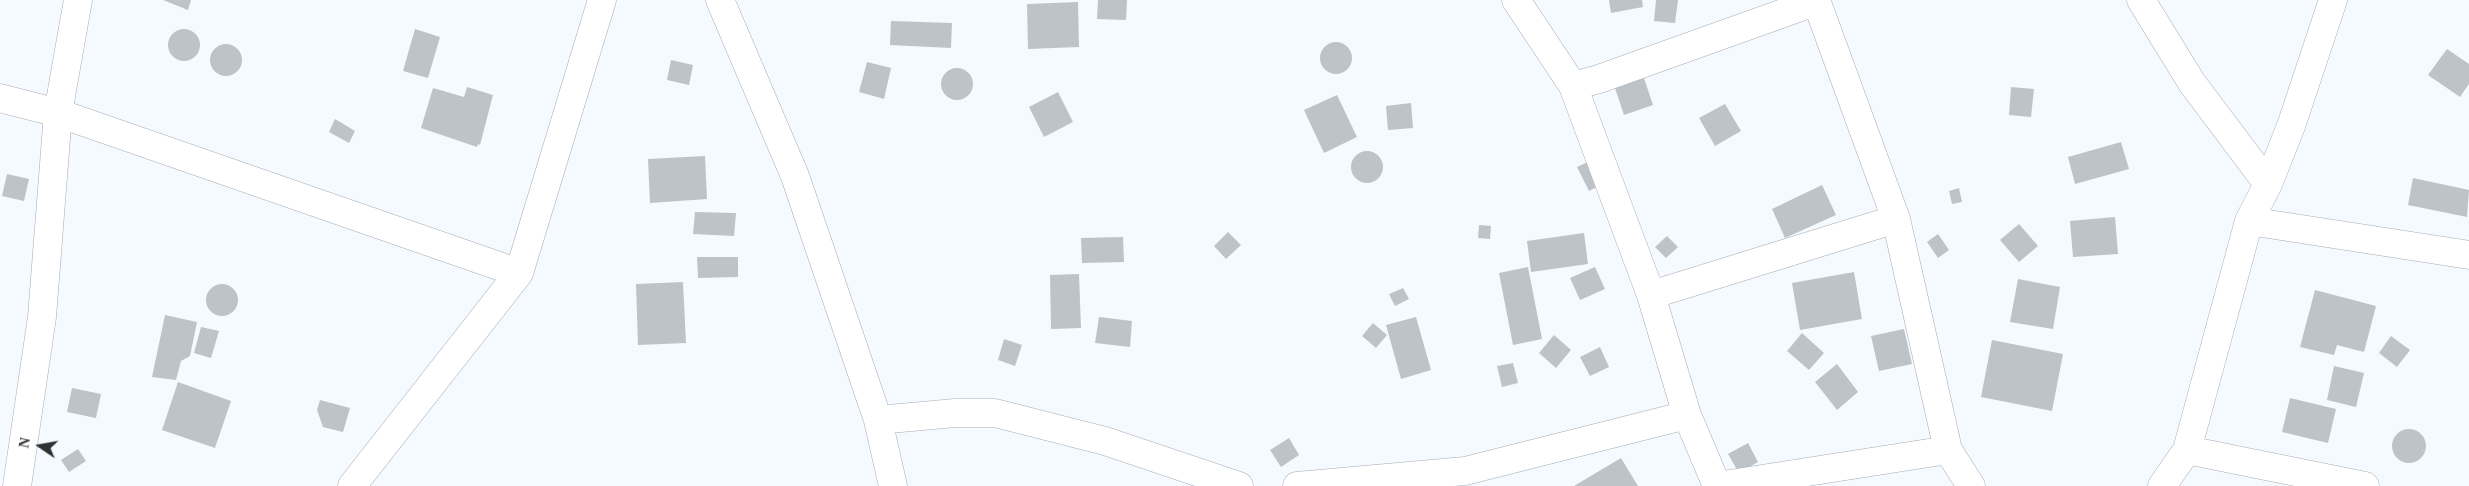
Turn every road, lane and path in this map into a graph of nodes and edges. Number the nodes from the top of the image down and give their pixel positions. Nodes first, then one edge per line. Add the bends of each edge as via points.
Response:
1 (78, 0) edge
2 (602, 0) edge
3 (720, 0) edge
4 (1516, 0) edge
5 (1816, 0) edge
6 (2142, 0) edge
7 (2333, 0) edge
8 (1573, 86) junction
9 (0, 98) edge
10 (58, 113) junction
11 (2268, 184) junction
12 (1896, 219) junction
13 (2249, 221) junction
14 (2469, 256) edge
15 (519, 273) junction
16 (1651, 295) junction
17 (1687, 415) junction
18 (878, 420) junction
19 (1948, 450) junction
20 (2187, 450) junction
21 (17, 486) edge
22 (352, 486) edge
23 (893, 486) edge
24 (1238, 486) edge
25 (1297, 486) edge
26 (1971, 486) edge
27 (2162, 486) edge
28 (2365, 486) edge

1 - 10 street
2 - 15 street
3 - 18 street via 795,176
4 - 8 street
5 - 8 street
5 - 12 street
6 - 11 street via 2192,83
7 - 11 street
8 - 16 street
9 - 10 street
10 - 15 street
10 - 21 street via 42,317
11 - 13 street
12 - 16 street
12 - 19 street
13 - 14 street
13 - 20 street
15 - 22 street
16 - 17 street
17 - 19 street via 1718,486
17 - 25 street via 1465,471
18 - 23 street
18 - 24 street via 995,413 1106,441
19 - 26 street
20 - 27 street
20 - 28 street

